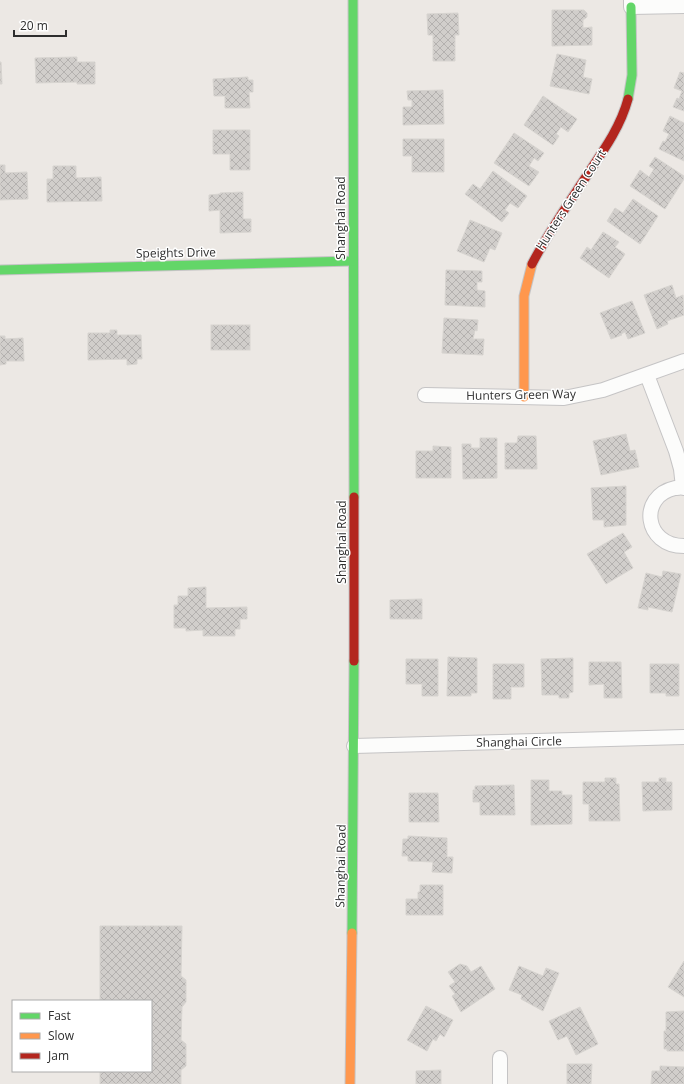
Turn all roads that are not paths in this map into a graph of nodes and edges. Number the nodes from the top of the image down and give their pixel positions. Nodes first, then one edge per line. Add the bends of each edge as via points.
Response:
1 (353, 0) edge
2 (631, 3) edge
3 (684, 6) edge
4 (353, 261) junction
5 (0, 270) edge
6 (684, 361) edge
7 (647, 375) junction
8 (424, 395) dead end
9 (524, 397) junction
10 (683, 488) edge
11 (684, 546) edge
12 (684, 737) edge
13 (354, 746) junction
14 (500, 1058) dead end
15 (350, 1084) edge
16 (500, 1084) edge

1 - 4 street, Shanghai Road
2 - 3 street, Hunters Green Court
2 - 9 street, Hunters Green Court via 632,75 625,112 612,137 543,242 528,277 524,304
4 - 5 street, Speights Drive
4 - 13 street, Shanghai Road
6 - 7 street, Hunters Green Way
7 - 9 street, Hunters Green Way via 576,396
7 - 10 street via 676,451
8 - 9 street, Hunters Green Way
10 - 11 street via 671,488 659,496 651,516 653,528 659,538 676,546
12 - 13 street, Shanghai Circle
13 - 15 street, Shanghai Road
14 - 16 street

